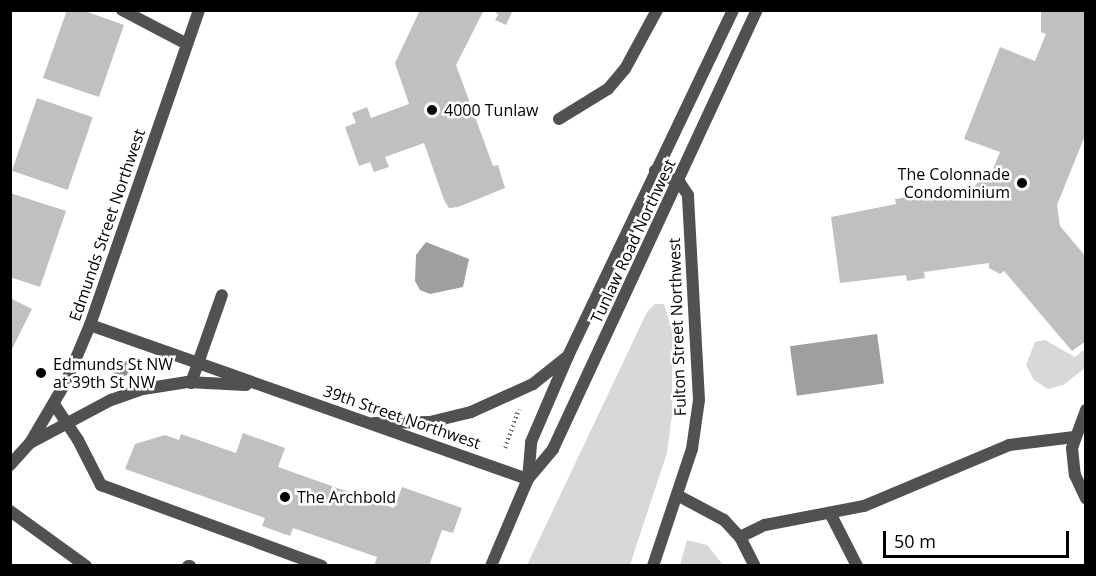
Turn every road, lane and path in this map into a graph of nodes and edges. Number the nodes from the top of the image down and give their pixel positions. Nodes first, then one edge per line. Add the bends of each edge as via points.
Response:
1 (122, 10) edge
2 (199, 10) edge
3 (657, 10) edge
4 (733, 10) edge
5 (757, 10) edge
6 (187, 44) junction
7 (559, 119) dead end
8 (655, 171) junction
9 (680, 183) junction
10 (222, 295) dead end
11 (90, 325) junction
12 (568, 356) junction
13 (197, 363) junction
14 (190, 383) junction
15 (266, 387) junction
16 (54, 404) junction
17 (519, 409) dead end
18 (1086, 410) edge
19 (367, 422) junction
20 (68, 423) junction
21 (1075, 437) junction
22 (30, 443) junction
23 (505, 448) dead end
24 (10, 465) edge
25 (528, 479) junction
26 (677, 495) junction
27 (1086, 500) edge
28 (10, 511) edge
29 (830, 513) junction
30 (740, 537) junction
31 (86, 566) edge
32 (322, 566) edge
33 (491, 566) edge
34 (653, 566) edge
35 (755, 566) edge
36 (857, 566) edge

1 - 6 street
2 - 6 street, Edmunds Street Northwest
3 - 7 street via 625,69 609,89
4 - 8 street, Tunlaw Road Northwest
5 - 9 street, Tunlaw Road Northwest
6 - 11 street, Edmunds Street Northwest
8 - 9 street
8 - 12 street, Tunlaw Road Northwest
9 - 25 street, Tunlaw Road Northwest via 553,449
9 - 26 street, Fulton Street Northwest via 688,195 699,400 692,448
10 - 13 street
11 - 13 street, 39th Street Northwest
11 - 16 street, Edmunds Street Northwest
12 - 19 street via 533,384 471,412 430,422
12 - 25 street, Tunlaw Road Northwest via 531,442
13 - 14 street
13 - 15 street, 39th Street Northwest
14 - 15 street, 39th Street Northwest
14 - 20 street, 39th Street Northwest via 143,389 111,400
15 - 19 street, 39th Street Northwest
16 - 20 street
16 - 22 street, Edmunds Street Northwest
17 - 23 path
18 - 21 street
19 - 25 street, 39th Street Northwest
20 - 22 street, 39th Street Northwest
20 - 32 street via 101,485
21 - 27 street via 1075,475
21 - 29 street via 1009,445 864,506
22 - 24 street, 39th Street Northwest
25 - 33 street, Tunlaw Road Northwest
26 - 30 street via 716,513
26 - 34 street, Fulton Street Northwest
28 - 31 street
29 - 30 street via 765,525
29 - 36 street
30 - 35 street

